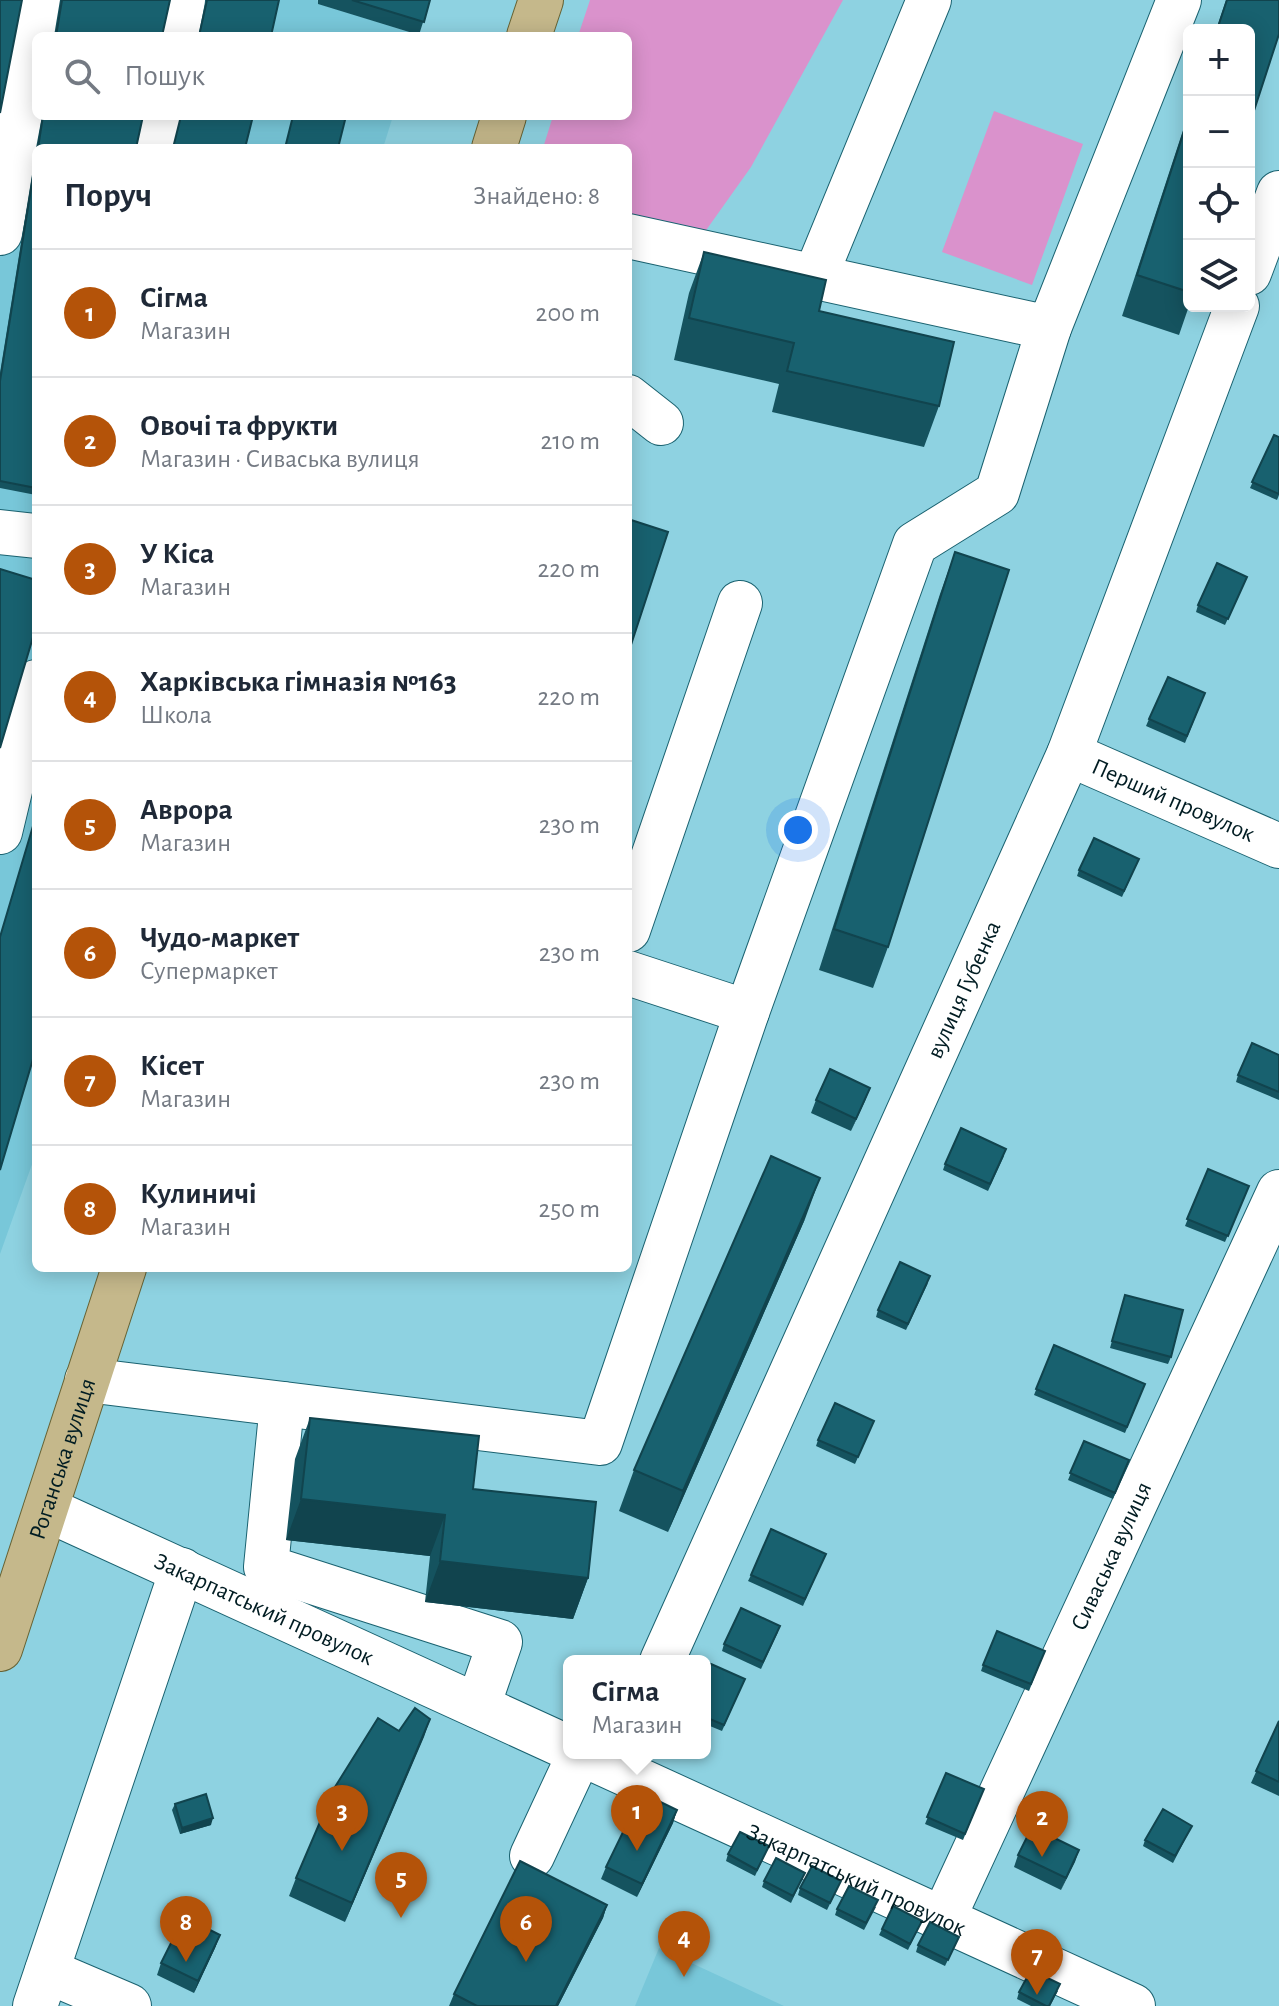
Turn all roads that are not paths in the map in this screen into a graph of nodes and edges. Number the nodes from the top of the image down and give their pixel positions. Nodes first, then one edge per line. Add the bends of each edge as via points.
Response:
1 (43, 0) edge
2 (183, 0) edge
3 (541, 0) edge
4 (929, 0) edge
5 (1179, 0) edge
6 (37, 32) edge
7 (177, 32) edge
8 (530, 32) edge
9 (32, 60) edge
10 (158, 120) edge
11 (503, 120) edge
12 (153, 144) edge
13 (495, 144) edge
14 (1279, 193) edge
15 (0, 233) edge
16 (632, 237) edge
17 (1255, 257) edge
18 (815, 277) junction
19 (1235, 312) edge
20 (1049, 328) junction
21 (0, 532) edge
22 (32, 536) edge
23 (740, 603) dead end
24 (32, 699) edge
25 (1069, 754) junction
26 (0, 832) edge
27 (1279, 846) edge
28 (632, 918) edge
29 (632, 974) edge
30 (747, 1012) junction
31 (1279, 1192) edge
32 (123, 1272) edge
33 (87, 1380) junction
34 (282, 1404) junction
35 (46, 1509) junction
36 (182, 1570) junction
37 (0, 1649) edge
38 (665, 1655) edge
39 (478, 1706) junction
40 (563, 1745) edge
41 (597, 1759) edge
42 (602, 1759) edge
43 (532, 1856) dead end
44 (943, 1919) junction
45 (41, 1988) edge
46 (129, 2006) edge
47 (1133, 2006) edge

1 - 6 street
2 - 7 street
3 - 8 main road
4 - 18 street
5 - 20 street
9 - 15 street
10 - 12 street
11 - 13 main road
14 - 17 street
16 - 18 street
18 - 20 street
19 - 25 street, вулиця Губенка
20 - 30 street via 997,493 915,544
21 - 22 street
23 - 28 street
24 - 26 street
25 - 27 street, Перший провулок
25 - 38 street, вулиця Губенка
29 - 30 street
30 - 34 street via 600,1443
31 - 44 street, Сиваська вулиця
32 - 33 main road, Роганська вулиця
33 - 34 street
33 - 35 main road, Роганська вулиця
34 - 39 street via 266,1567 500,1642
35 - 36 street, Закарпатський провулок
35 - 37 main road, Роганська вулиця
36 - 39 street, Закарпатський провулок
36 - 45 street
39 - 40 street, Закарпатський провулок
41 - 43 street
42 - 44 street, Закарпатський провулок
44 - 47 street, Закарпатський провулок
45 - 46 street

